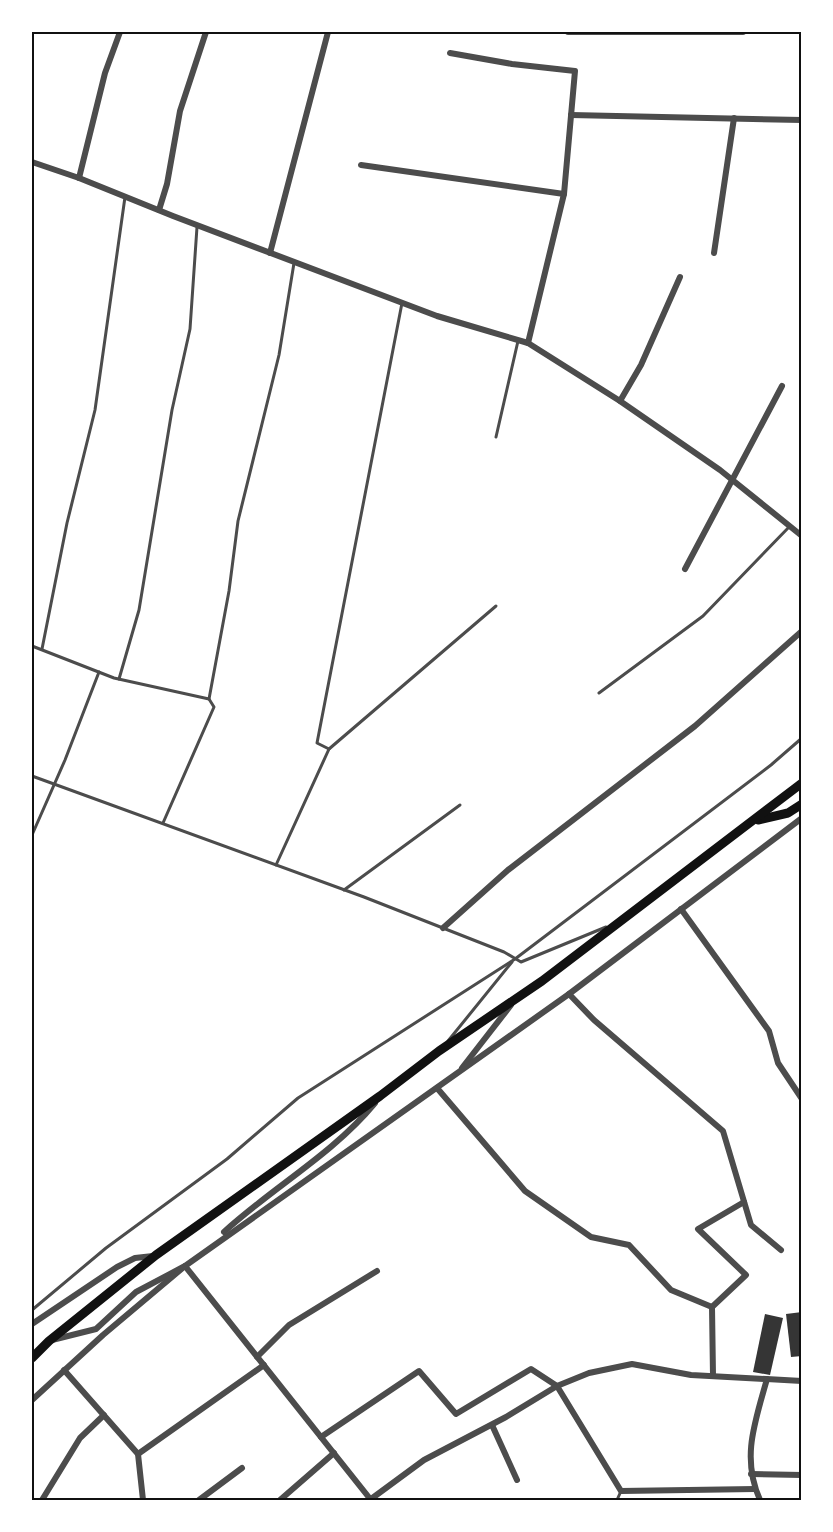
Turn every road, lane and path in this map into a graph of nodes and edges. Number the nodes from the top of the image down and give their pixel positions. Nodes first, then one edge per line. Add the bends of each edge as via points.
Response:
1 (120, 32) edge
2 (206, 32) edge
3 (328, 32) edge
4 (568, 32) edge
5 (743, 32) edge
6 (450, 53) dead end
7 (571, 116) junction
8 (734, 118) junction
9 (801, 120) edge
10 (32, 162) edge
11 (362, 165) dead end
12 (80, 178) junction
13 (564, 194) junction
14 (125, 197) junction
15 (159, 210) junction
16 (197, 225) junction
17 (270, 253) junction
18 (714, 253) dead end
19 (295, 262) junction
20 (681, 277) dead end
21 (402, 302) junction
22 (518, 340) junction
23 (528, 343) junction
24 (782, 386) dead end
25 (620, 401) junction
26 (496, 437) dead end
27 (734, 481) junction
28 (790, 526) junction
29 (801, 536) edge
30 (685, 569) dead end
31 (496, 606) dead end
32 (801, 631) edge
33 (32, 646) edge
34 (42, 650) junction
35 (99, 672) junction
36 (119, 679) junction
37 (599, 693) dead end
38 (209, 699) junction
39 (801, 738) edge
40 (329, 749) junction
41 (32, 776) edge
42 (55, 783) junction
43 (801, 783) edge
44 (801, 804) edge
45 (460, 806) dead end
46 (801, 818) edge
47 (756, 820) junction
48 (163, 824) junction
49 (32, 835) edge
50 (276, 865) junction
51 (344, 890) junction
52 (681, 909) junction
53 (622, 921) junction
54 (443, 928) junction
55 (515, 959) junction
56 (570, 994) junction
57 (514, 1002) junction
58 (440, 1051) junction
59 (458, 1074) junction
60 (437, 1088) junction
61 (380, 1096) junction
62 (801, 1099) edge
63 (744, 1203) junction
64 (782, 1250) dead end
65 (156, 1255) junction
66 (199, 1255) junction
67 (185, 1266) junction
68 (377, 1271) dead end
69 (712, 1307) junction
70 (32, 1310) edge
71 (32, 1324) edge
72 (48, 1341) junction
73 (257, 1357) junction
74 (32, 1358) edge
75 (264, 1365) junction
76 (64, 1370) junction
77 (713, 1376) junction
78 (767, 1379) junction
79 (801, 1381) edge
80 (557, 1386) junction
81 (32, 1400) edge
82 (104, 1415) junction
83 (492, 1425) junction
84 (321, 1437) junction
85 (334, 1453) junction
86 (138, 1454) junction
87 (242, 1468) dead end
88 (751, 1474) junction
89 (801, 1475) edge
90 (517, 1480) dead end
91 (755, 1489) junction
92 (621, 1491) junction
93 (42, 1500) edge
94 (143, 1500) edge
95 (199, 1500) edge
96 (280, 1500) edge
97 (371, 1500) edge
98 (616, 1500) edge
99 (760, 1500) edge

1 - 12 street via 105,74
2 - 15 street via 180,111
3 - 17 street
4 - 5 street
6 - 7 street via 575,71
7 - 8 street
7 - 13 street
8 - 9 street
8 - 18 street
10 - 12 street
11 - 13 street
12 - 14 street
13 - 23 street
14 - 15 street
14 - 34 lane via 95,410
15 - 16 street
16 - 17 street
16 - 36 lane via 190,329 172,410 139,610
17 - 19 street
19 - 21 street
19 - 38 lane via 279,355 238,521
20 - 25 street
21 - 22 street
21 - 40 lane via 317,743
22 - 23 street
22 - 26 lane
23 - 25 street
24 - 27 street
25 - 27 street
27 - 28 street
27 - 30 street
28 - 29 street
28 - 37 lane via 703,616
31 - 40 lane
32 - 54 street via 695,726 508,870
33 - 34 lane
34 - 35 lane
35 - 36 lane
35 - 42 lane
36 - 38 lane
38 - 48 lane via 214,707
39 - 55 lane via 771,765
40 - 50 lane
41 - 42 lane
42 - 48 lane
42 - 49 lane
43 - 47 main road
44 - 47 main road via 788,813
45 - 51 lane
46 - 52 street
47 - 53 main road
48 - 50 lane
50 - 51 lane
51 - 54 lane
52 - 56 street
52 - 62 street via 769,1031 774,1054
53 - 55 lane via 520,962
53 - 57 main road
54 - 55 lane
55 - 58 lane
55 - 70 lane via 298,1098 227,1159 106,1248
56 - 59 street
56 - 63 street via 594,1020 723,1131
57 - 58 main road
57 - 59 street
58 - 61 main road
59 - 60 street
60 - 66 street
60 - 69 street via 525,1191 591,1237 629,1245 671,1290
61 - 65 main road
61 - 66 street via 353,1129 250,1209
63 - 64 street via 751,1225
63 - 69 street via 698,1229 746,1275
65 - 71 street via 135,1258 117,1267
65 - 72 main road
66 - 67 street
67 - 72 street via 136,1292 96,1329
67 - 73 street
67 - 76 street
68 - 73 street via 289,1325
69 - 77 street
72 - 74 main road
73 - 75 street
75 - 84 street
75 - 86 street
76 - 81 street
76 - 82 street
77 - 78 street
77 - 80 street via 632,1364 589,1373
78 - 79 street
78 - 88 street via 755,1424
80 - 83 street
80 - 84 street via 531,1369 456,1414 419,1371
80 - 92 street
82 - 86 street
82 - 93 street via 80,1438
83 - 90 street
83 - 97 street via 424,1460
84 - 85 street
85 - 96 street
85 - 97 street
86 - 94 street
87 - 95 street
88 - 89 street
88 - 91 street
91 - 92 street
91 - 99 street
92 - 98 lane

